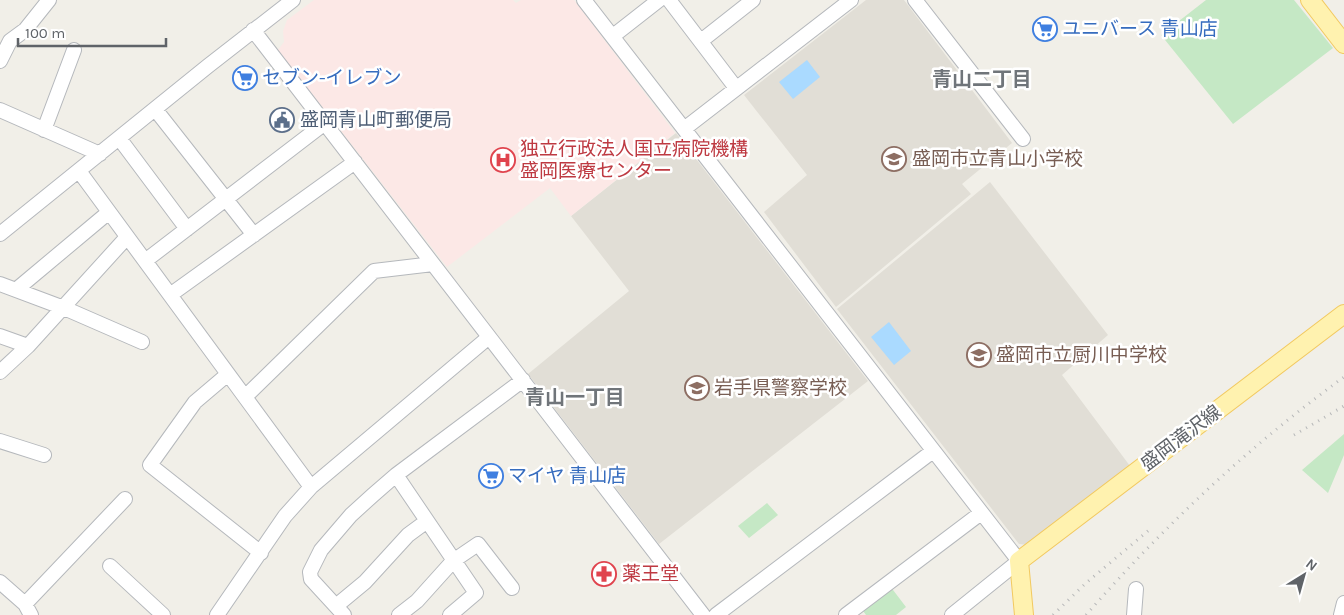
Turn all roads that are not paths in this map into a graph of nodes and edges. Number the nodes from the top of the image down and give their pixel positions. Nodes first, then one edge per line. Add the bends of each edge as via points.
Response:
1 (49, 0) edge
2 (293, 0) edge
3 (584, 0) edge
4 (659, 0) edge
5 (669, 0) edge
6 (753, 0) edge
7 (851, 0) edge
8 (915, 0) edge
9 (1310, 0) edge
10 (253, 30) junction
11 (1341, 33) edge
12 (612, 36) junction
13 (701, 42) junction
14 (74, 50) dead end
15 (0, 61) edge
16 (736, 88) junction
17 (155, 109) junction
18 (0, 110) edge
19 (325, 123) junction
20 (684, 129) junction
21 (44, 130) junction
22 (119, 138) junction
23 (1023, 138) dead end
24 (100, 154) junction
25 (355, 162) junction
26 (79, 171) junction
27 (226, 198) junction
28 (109, 212) junction
29 (187, 229) junction
30 (0, 234) edge
31 (254, 235) junction
32 (127, 237) junction
33 (145, 261) junction
34 (433, 264) junction
35 (0, 284) edge
36 (17, 289) junction
37 (170, 295) junction
38 (64, 308) junction
39 (1344, 314) edge
40 (0, 336) edge
41 (489, 337) junction
42 (142, 342) dead end
43 (28, 346) junction
44 (0, 372) edge
45 (228, 374) junction
46 (522, 380) junction
47 (245, 398) junction
48 (0, 441) edge
49 (933, 451) junction
50 (44, 454) dead end
51 (396, 475) junction
52 (311, 487) junction
53 (125, 499) dead end
54 (981, 512) junction
55 (427, 521) junction
56 (261, 553) junction
57 (453, 561) junction
58 (1019, 561) junction
59 (110, 566) dead end
60 (0, 582) edge
61 (512, 588) dead end
62 (1136, 589) dead end
63 (1344, 603) edge
64 (28, 610) edge
65 (340, 611) edge
66 (163, 615) edge
67 (217, 615) edge
68 (399, 615) edge
69 (450, 615) edge
70 (703, 615) edge
71 (716, 615) edge
72 (846, 615) edge
73 (952, 615) edge
74 (1024, 615) edge
75 (1134, 615) edge
76 (1341, 615) edge

1 - 15 street via 25,30 10,41
2 - 10 street
3 - 12 street
4 - 12 street
5 - 13 street
6 - 13 street
7 - 16 street
8 - 23 street
9 - 11 main road
10 - 17 street
10 - 19 street
12 - 20 street
13 - 16 street
14 - 21 street
16 - 20 street
17 - 22 street
17 - 27 street
18 - 21 street
19 - 25 street
19 - 27 street
20 - 49 street
21 - 24 street
22 - 24 street
22 - 29 street
24 - 26 street
25 - 31 street
25 - 34 street
26 - 28 street
26 - 30 street
27 - 29 street
27 - 31 street
28 - 32 street
28 - 36 street
29 - 33 street
31 - 37 street
32 - 33 street
32 - 38 street
33 - 37 street
34 - 41 street
34 - 47 street via 374,271
35 - 36 street
36 - 38 street
37 - 45 street
38 - 42 street
38 - 43 street
39 - 58 main road, 盛岡滝沢線
40 - 43 street
41 - 46 street
41 - 52 street
43 - 44 street
45 - 47 street
45 - 56 street via 195,402 150,465
46 - 51 street
46 - 70 street
47 - 52 street
48 - 50 street
49 - 54 street
49 - 71 street
51 - 55 street
51 - 65 street via 345,522 322,550 310,572 311,579
52 - 56 street via 285,516
53 - 64 street
54 - 58 street
54 - 72 street
55 - 57 street
55 - 65 street via 408,535
56 - 67 street
57 - 61 street via 478,544
57 - 68 street via 417,601
57 - 69 street via 476,593
58 - 73 street
58 - 74 main road
59 - 66 street
60 - 64 street
62 - 75 street
63 - 76 street

